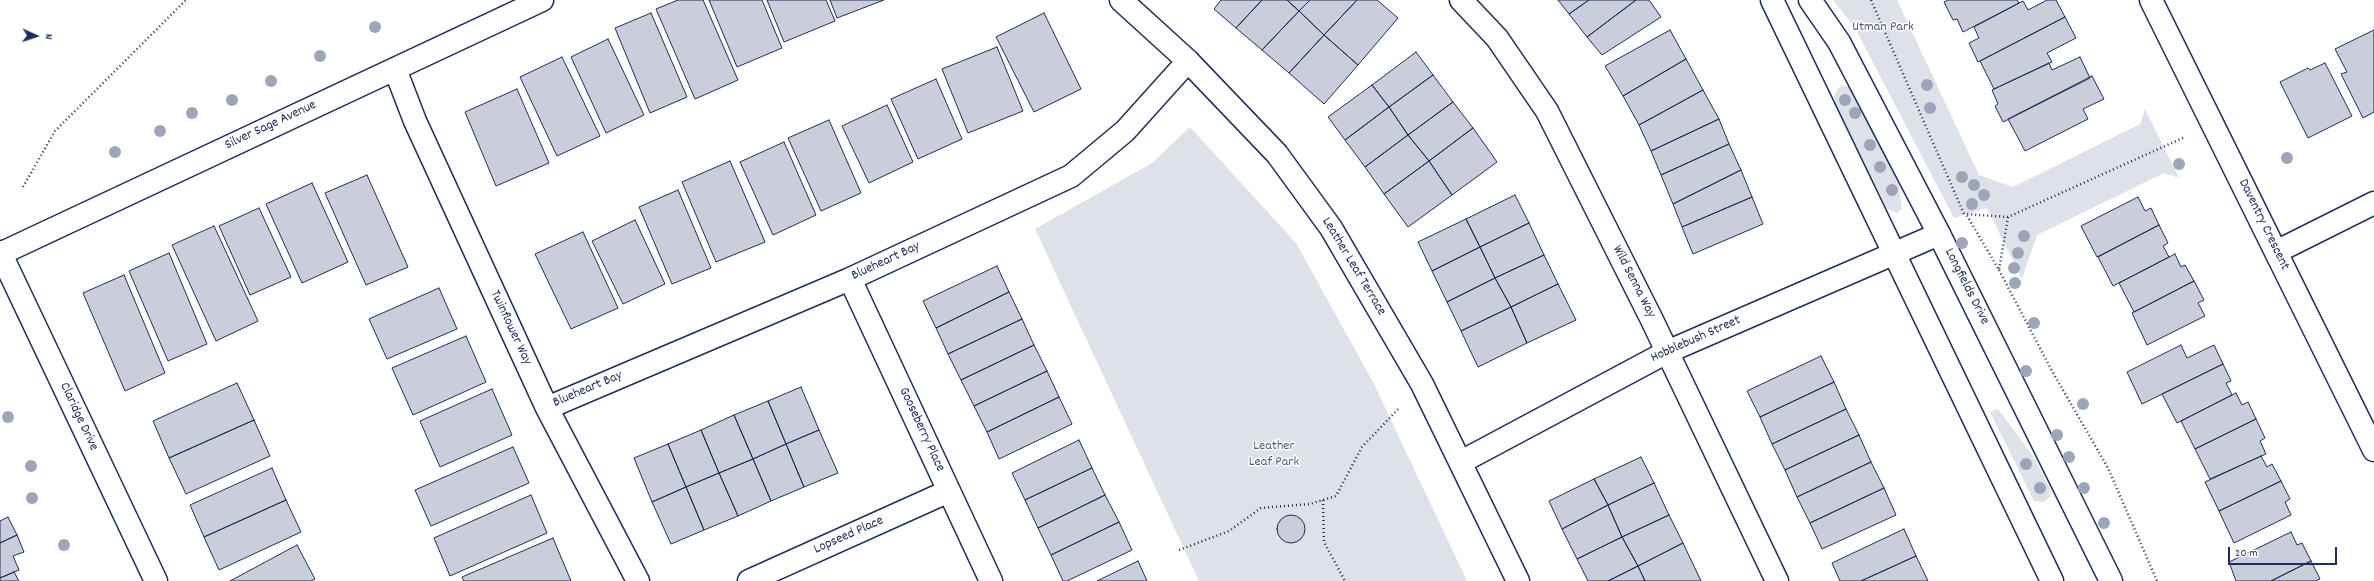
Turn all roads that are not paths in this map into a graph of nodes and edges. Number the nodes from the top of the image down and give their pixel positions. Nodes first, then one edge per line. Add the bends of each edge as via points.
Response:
1 (542, 0) edge
2 (1121, 0) edge
3 (1461, 0) edge
4 (1772, 0) edge
5 (1810, 0) edge
6 (2151, 0) edge
7 (1188, 61) junction
8 (395, 69) junction
9 (2374, 203) edge
10 (1935, 227) junction
11 (2276, 252) junction
12 (0, 253) edge
13 (1895, 254) junction
14 (850, 279) junction
15 (1667, 352) junction
16 (547, 408) junction
17 (2374, 450) edge
18 (1461, 462) junction
19 (949, 491) junction
20 (156, 581) edge
21 (638, 581) edge
22 (749, 581) edge
23 (991, 581) edge
24 (1518, 581) edge
25 (1777, 581) edge
26 (2052, 581) edge
27 (2111, 581) edge

1 - 8 street, Silver Sage Avenue
2 - 7 street, Leather Leaf Terrace
3 - 15 street, Wild Senna Way via 1497,38 1547,110
4 - 13 street
5 - 10 street, Longfields Drive via 1839,42
6 - 11 street, Daventry Crescent
7 - 14 street, Blueheart Bay via 1125,131 1071,176
7 - 18 street, Leather Leaf Terrace via 1277,154 1331,228 1422,384
8 - 12 street, Silver Sage Avenue
8 - 16 street, Twinflower Way via 415,121
9 - 11 street
10 - 13 street, Hobblebush Street
10 - 27 street, Longfields Drive
11 - 17 street, Daventry Crescent
12 - 20 street, Claridge Drive
13 - 15 street, Hobblebush Street
13 - 26 street
14 - 16 street, Blueheart Bay
14 - 19 street, Gooseberry Place
15 - 18 street, Hobblebush Street
15 - 25 street, Wild Senna Way
16 - 21 street, Twinflower Way
18 - 24 street, Leather Leaf Terrace
19 - 22 street, Lopseed Place
19 - 23 street, Gooseberry Place

